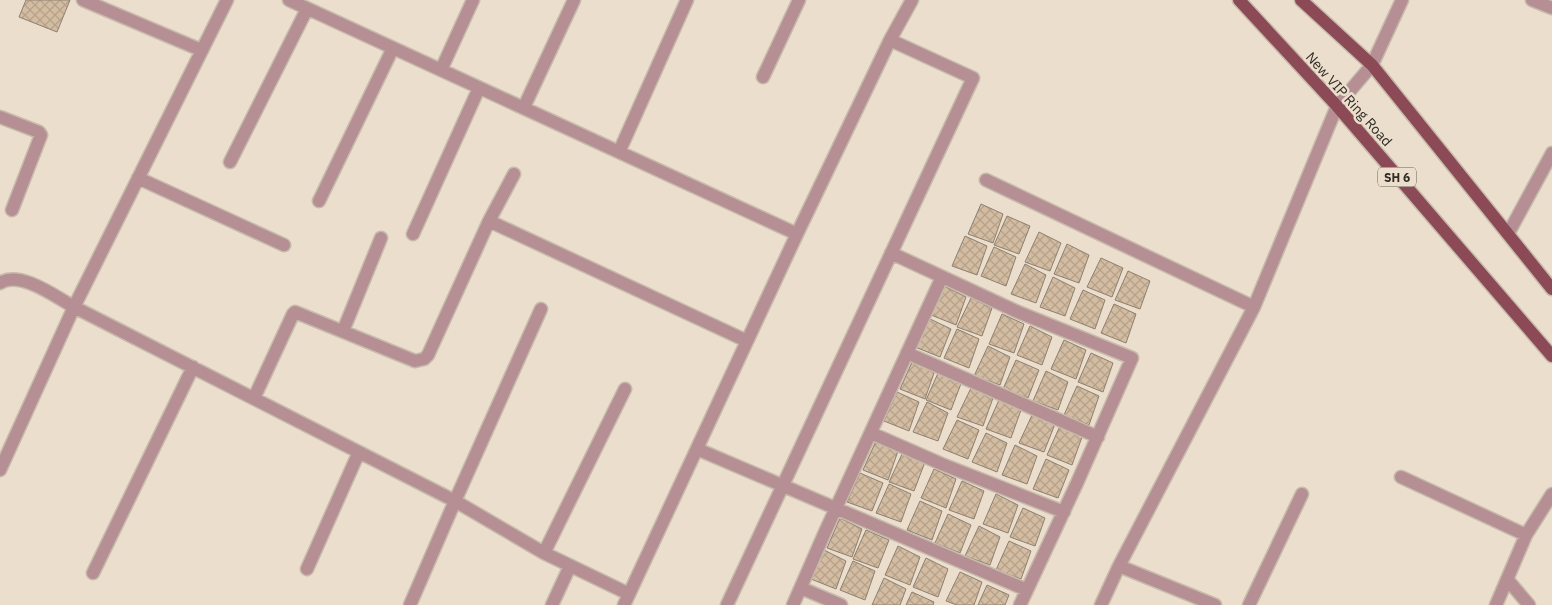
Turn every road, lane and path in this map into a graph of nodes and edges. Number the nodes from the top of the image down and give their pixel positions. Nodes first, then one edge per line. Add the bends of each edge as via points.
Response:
1 (83, 0) edge
2 (227, 0) edge
3 (290, 0) edge
4 (473, 0) edge
5 (574, 0) edge
6 (687, 0) edge
7 (799, 0) edge
8 (912, 0) edge
9 (1239, 0) edge
10 (1402, 0) edge
11 (1532, 0) edge
12 (1303, 1) edge
13 (1552, 8) edge
14 (307, 9) junction
15 (890, 40) junction
16 (393, 48) junction
17 (202, 50) junction
18 (1372, 64) junction
19 (441, 70) junction
20 (763, 77) dead end
21 (480, 88) junction
22 (1336, 106) junction
23 (524, 107) junction
24 (0, 117) edge
25 (619, 152) junction
26 (1552, 153) edge
27 (230, 162) dead end
28 (514, 174) dead end
29 (138, 178) junction
30 (986, 180) dead end
31 (319, 202) dead end
32 (12, 210) dead end
33 (490, 221) junction
34 (413, 234) dead end
35 (797, 234) junction
36 (1508, 234) junction
37 (381, 238) dead end
38 (284, 245) dead end
39 (891, 253) junction
40 (942, 277) junction
41 (0, 282) edge
42 (1552, 289) edge
43 (74, 307) junction
44 (1254, 307) junction
45 (541, 309) dead end
46 (343, 331) junction
47 (747, 341) junction
48 (907, 353) junction
49 (1552, 356) edge
50 (193, 367) junction
51 (625, 389) dead end
52 (254, 398) junction
53 (870, 433) junction
54 (1098, 437) junction
55 (697, 449) junction
56 (359, 452) junction
57 (0, 468) edge
58 (1401, 477) dead end
59 (783, 485) junction
60 (1302, 494) dead end
61 (1552, 494) edge
62 (455, 501) junction
63 (835, 509) junction
64 (1064, 512) junction
65 (1526, 535) junction
66 (544, 554) junction
67 (570, 566) junction
68 (1119, 566) junction
69 (306, 569) dead end
70 (93, 573) dead end
71 (1507, 580) junction
72 (801, 588) junction
73 (1027, 590) junction
74 (627, 599) edge
75 (729, 604) edge
76 (410, 605) edge
77 (552, 605) edge
78 (793, 605) edge
79 (841, 605) edge
80 (1020, 605) edge
81 (1101, 605) edge
82 (1215, 605) edge
83 (1249, 605) edge
84 (1496, 605) edge
85 (1529, 605) edge

1 - 17 street
2 - 17 street
3 - 14 street
4 - 19 street
5 - 23 street
6 - 25 street
7 - 20 street
8 - 15 street
9 - 22 main road, New VIP Ring Road / SH 6
10 - 18 street
11 - 13 street
12 - 18 main road
14 - 16 street
14 - 27 street
15 - 35 street
15 - 39 street via 973,78
16 - 19 street
16 - 31 street
17 - 29 street
18 - 22 street
18 - 36 main road
19 - 21 street
21 - 23 street
21 - 34 street
22 - 44 street
22 - 49 main road, New VIP Ring Road / SH 6
23 - 25 street
24 - 32 street via 41,135
25 - 35 street
26 - 36 street
28 - 33 street
29 - 38 street
29 - 43 street
30 - 44 street
33 - 46 street via 424,359 415,361
33 - 47 street
35 - 47 street
36 - 42 main road
37 - 46 street
39 - 40 street
39 - 59 street
40 - 48 street
40 - 54 street via 1132,358
41 - 43 street via 9,278 23,279
43 - 50 street
43 - 57 street
44 - 68 street
45 - 62 street
46 - 52 street via 295,312
47 - 55 street
48 - 53 street
48 - 54 street
50 - 52 street
50 - 70 street
51 - 66 street
52 - 56 street
53 - 63 street
53 - 64 street
54 - 64 street
55 - 59 street
55 - 74 street
56 - 62 street
56 - 69 street
58 - 65 street
59 - 63 street
59 - 75 street
60 - 83 street
61 - 65 street
62 - 66 street
62 - 76 street
63 - 72 street
63 - 73 street
64 - 73 street
65 - 71 street
66 - 67 street
67 - 74 street
67 - 77 street
68 - 81 street
68 - 82 street
71 - 84 street
71 - 85 street
72 - 78 street
72 - 79 street
73 - 80 street

